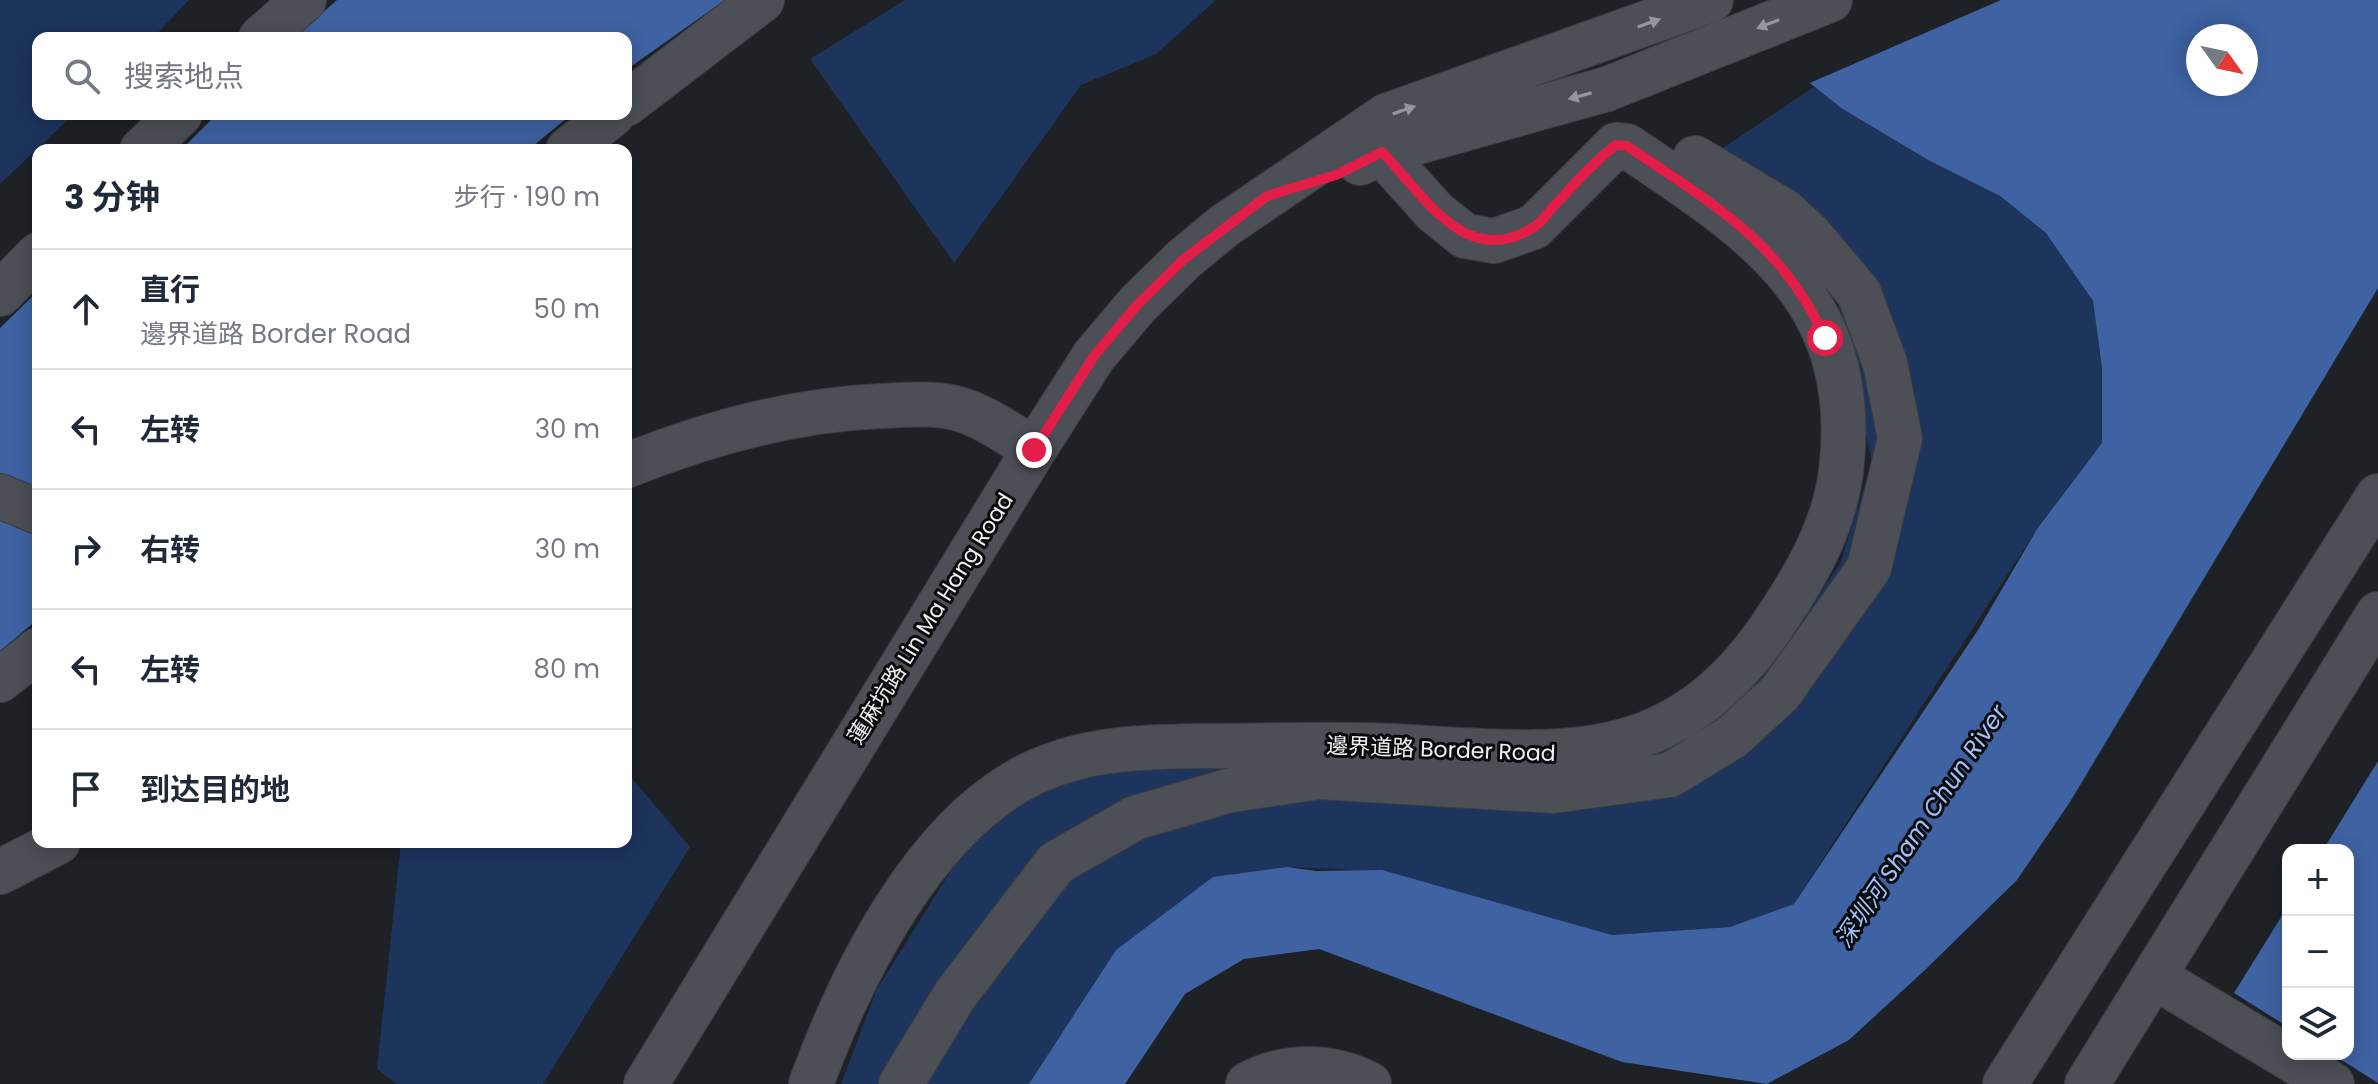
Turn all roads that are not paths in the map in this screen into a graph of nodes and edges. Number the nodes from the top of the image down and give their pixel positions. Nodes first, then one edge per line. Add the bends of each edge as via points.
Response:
1 (304, 0) edge
2 (762, 0) edge
3 (1830, 0) edge
4 (1700, 5) edge
5 (268, 32) edge
6 (632, 99) edge
7 (174, 120) edge
8 (606, 120) edge
9 (1372, 142) junction
10 (148, 144) edge
11 (576, 144) edge
12 (1695, 158) dead end
13 (32, 261) edge
14 (0, 294) edge
15 (1034, 450) junction
16 (632, 464) edge
17 (0, 496) edge
18 (2378, 496) edge
19 (32, 509) edge
20 (2378, 614) edge
21 (32, 655) edge
22 (0, 680) edge
23 (46, 848) edge
24 (0, 872) edge
25 (2155, 977) junction
26 (646, 1084) edge
27 (811, 1084) edge
28 (901, 1084) edge
29 (1248, 1084) edge
30 (1369, 1084) edge
31 (2005, 1084) edge
32 (2087, 1084) edge
33 (2332, 1084) edge

1 - 5 street
2 - 6 street
3 -> 9 street, 蓮麻坑路 Lin Ma Hang Road via 1607,89
9 -> 4 street, 蓮麻坑路 Lin Ma Hang Road via 1386,116
7 - 10 street
8 - 11 street
9 - 15 street, 蓮麻坑路 Lin Ma Hang Road via 1267,196 1224,226 1138,304 1094,356
9 - 27 street, 邊界道路 Border Road via 1435,212 1465,236 1494,241 1534,227 1616,145 1627,146 1761,242 1798,285 1835,367 1842,457 1831,514 1811,563 1752,654 1715,691 1677,719 1631,739 1582,751 1536,753 1346,745 1145,747 1083,755 1035,772 990,798 951,834 924,869 843,1002
12 - 28 street via 1784,211 1859,293 1885,363 1900,438 1869,568 1780,693 1732,737 1670,775 1553,791 1319,777 1231,790 1135,818 1056,863 955,995
13 - 14 street
15 - 16 street via 959,409 894,405 761,421
15 - 26 street, 蓮麻坑路 Lin Ma Hang Road
17 - 19 street
18 - 31 street
20 - 25 street
21 - 22 street
23 - 24 street
25 - 32 street
25 - 33 street
29 - 30 street via 1272,1072 1306,1068 1351,1075

